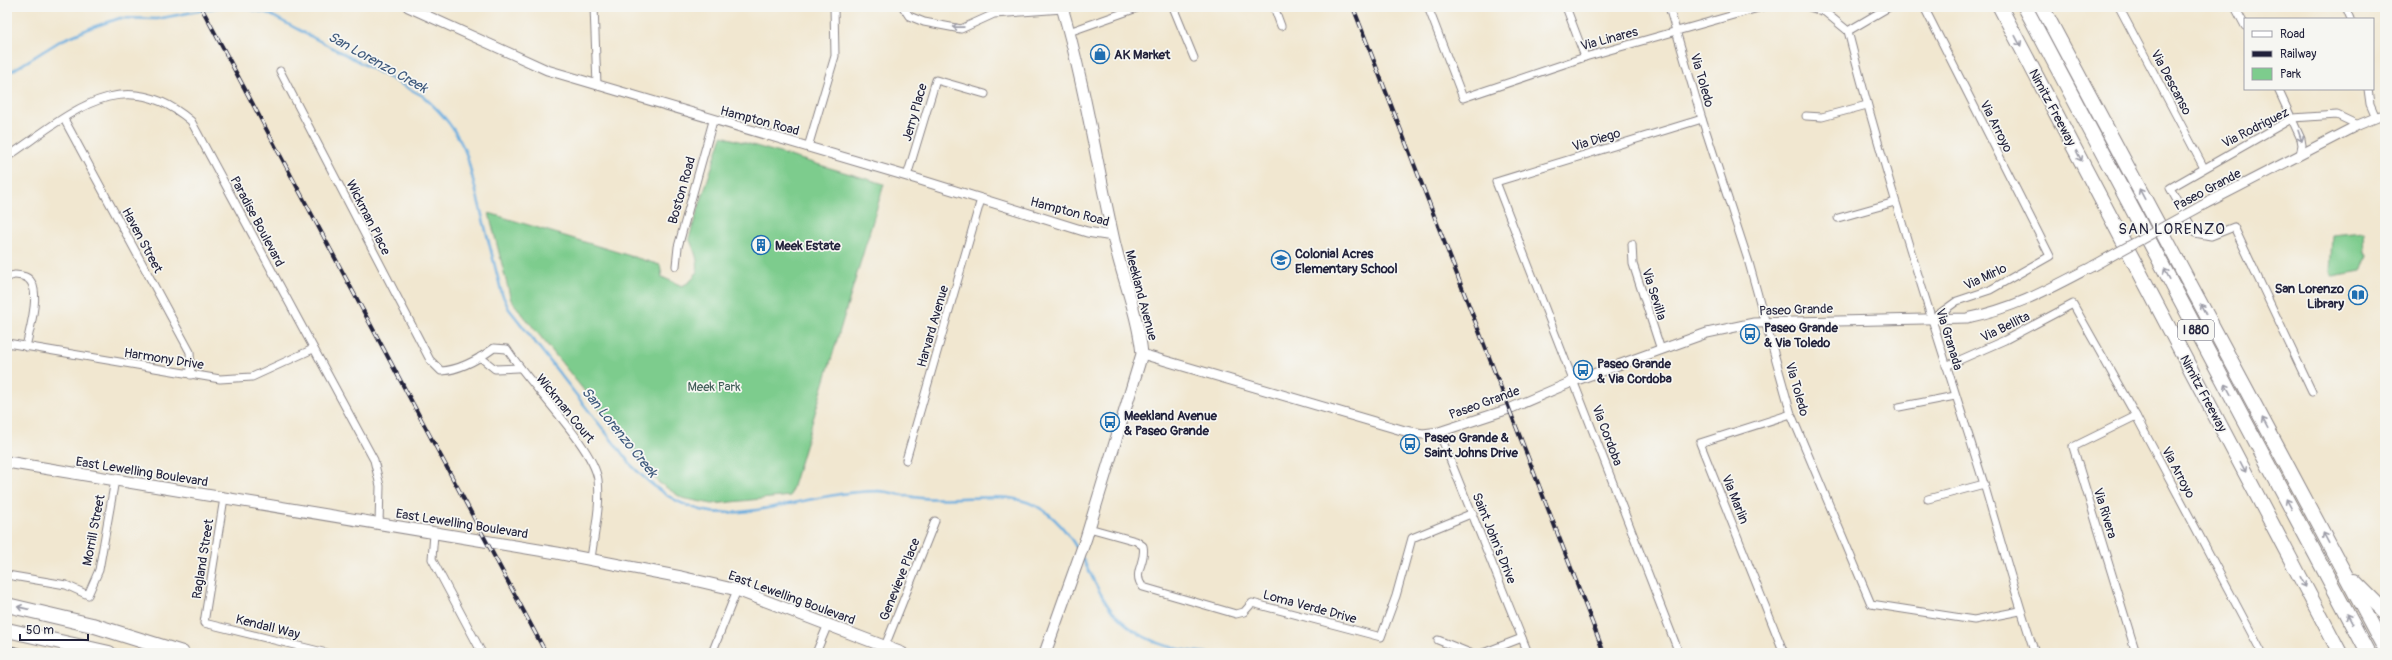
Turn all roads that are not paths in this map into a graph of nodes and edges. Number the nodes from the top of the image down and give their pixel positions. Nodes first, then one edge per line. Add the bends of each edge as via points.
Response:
1 (408, 7) edge
2 (594, 7) edge
3 (834, 7) edge
4 (903, 7) edge
5 (1140, 7) edge
6 (1173, 7) edge
7 (1274, 7) edge
8 (1428, 7) edge
9 (1566, 7) edge
10 (1669, 7) edge
11 (1762, 7) edge
12 (1809, 7) edge
13 (1889, 7) edge
14 (1924, 7) edge
15 (2000, 7) edge
16 (2025, 7) edge
17 (2042, 7) edge
18 (2119, 7) edge
19 (2235, 7) edge
20 (2346, 7) edge
21 (1062, 8) edge
22 (2351, 18) edge
23 (2244, 24) edge
24 (1281, 26) dead end
25 (1848, 31) junction
26 (1069, 32) junction
27 (1677, 32) junction
28 (1585, 57) junction
29 (1194, 58) dead end
30 (280, 71) dead end
31 (597, 85) junction
32 (2279, 90) edge
33 (2368, 90) edge
34 (985, 94) dead end
35 (1867, 105) junction
36 (2385, 114) edge
37 (1806, 116) dead end
38 (2293, 118) junction
39 (2376, 118) junction
40 (64, 119) junction
41 (1702, 120) junction
42 (713, 121) junction
43 (2358, 125) junction
44 (808, 147) junction
45 (2300, 155) junction
46 (7, 157) edge
47 (2204, 168) junction
48 (907, 176) junction
49 (1496, 182) joint
50 (981, 199) junction
51 (1896, 202) junction
52 (1838, 218) dead end
53 (1113, 236) junction
54 (1632, 244) dead end
55 (2050, 256) joint
56 (676, 266) dead end
57 (7, 278) edge
58 (2073, 304) joint
59 (1932, 319) junction
60 (1767, 323) junction
61 (7, 343) edge
62 (26, 347) junction
63 (313, 349) junction
64 (1661, 350) junction
65 (1142, 354) junction
66 (480, 357) junction
67 (1946, 366) junction
68 (518, 368) junction
69 (441, 371) joint
70 (191, 375) junction
71 (1574, 381) junction
72 (2312, 392) dead end
73 (1955, 396) junction
74 (1899, 407) dead end
75 (1791, 414) junction
76 (2136, 416) junction
77 (1439, 432) junction
78 (906, 460) dead end
79 (7, 462) edge
80 (115, 480) junction
81 (1984, 484) junction
82 (224, 498) junction
83 (1928, 498) dead end
84 (1473, 513) junction
85 (935, 521) dead end
86 (379, 524) junction
87 (1088, 533) junction
88 (434, 534) junction
89 (591, 559) junction
90 (2345, 572) junction
91 (7, 575) edge
92 (737, 590) junction
93 (7, 604) edge
94 (2020, 611) junction
95 (2385, 612) edge
96 (204, 623) joint
97 (828, 624) junction
98 (7, 630) edge
99 (1522, 638) junction
100 (1438, 640) dead end
101 (885, 646) junction
102 (2385, 649) edge
103 (480, 652) edge
104 (109, 653) edge
105 (182, 653) edge
106 (327, 653) edge
107 (712, 653) edge
108 (816, 653) edge
109 (902, 653) edge
110 (1045, 653) edge
111 (1470, 653) edge
112 (1483, 653) edge
113 (1528, 653) edge
114 (1679, 653) edge
115 (1784, 653) edge
116 (2035, 653) edge
117 (2136, 653) edge
118 (2262, 653) edge
119 (2340, 653) edge
120 (2368, 653) edge

1 - 31 street, Hampton Road via 547,70
2 - 31 street
3 - 44 street via 835,56
21 -> 4 street via 994,14 960,29 919,20 909,16
5 - 26 street
6 - 29 street
7 - 24 street
8 - 28 street, Via Linares via 1463,98
9 - 28 street
10 - 27 street, Via Toledo
11 - 27 street, Via Linares
12 - 25 street via 1825,12
13 - 25 street
14 - 55 street, Via Arroyo
15 -> 119 highway, Nimitz Freeway / I 880
120 -> 16 highway, I 880
90 -> 17 highway, I 880
18 - 47 street, Via Descanso
19 - 23 street
20 - 22 street
21 - 26 main road, Meekland Avenue
25 - 35 street, Via Granada
26 - 53 main road, Meekland Avenue
27 - 28 street, Via Linares
27 - 41 street, Via Toledo
30 - 69 street, Wickman Place via 430,360
31 - 42 street, Hampton Road
32 - 38 street
33 - 39 street
34 - 48 street, Jerry Place via 936,80
35 - 37 street via 1822,117
35 - 51 street, Via Granada
36 - 39 street, Paseo Grande
38 - 43 street, Via Rodriguez via 2337,116
38 -> 45 street via 2302,145
38 - 47 street, Via Rodriguez
39 - 43 street, Paseo Grande
40 - 46 street, Paradise Boulevard
40 - 63 street, Paradise Boulevard via 94,100 121,93 148,96 174,106 191,121
40 - 70 street, Haven Street via 190,352
41 - 49 street, Via Diego
41 - 60 street, Via Toledo
42 - 44 street, Hampton Road
42 - 56 street, Boston Road via 678,247
43 - 45 street, Paseo Grande
44 - 48 street, Hampton Road
45 - 59 street, Paseo Grande, bridge via 2026,301 1998,312 1967,318
47 - 72 street, Via Rodriguez via 2170,188 2195,233 2211,236 2234,227
48 - 50 street, Hampton Road
49 - 71 street, Via Cordoba
50 - 53 street, Hampton Road via 1087,232
50 - 78 street, Harvard Avenue
51 - 52 street
51 - 59 street, Via Granada
53 - 65 main road, Meekland Avenue via 1123,279 1138,324
54 - 64 street, Via Sevilla via 1633,264
55 - 59 street, Via Mirlo via 1990,290 1957,301
57 - 62 street via 15,274 25,276 32,284 36,295
58 - 67 street, Via Bellita via 2005,340
58 - 76 street, Via Arroyo
59 - 60 street, Paseo Grande
59 - 67 street, Via Granada
60 - 64 street, Paseo Grande via 1754,323 1707,333
60 - 75 street, Via Toledo
61 - 62 street, Harmony Drive
62 - 70 street, Harmony Drive
63 - 70 street, Harmony Drive via 252,377 220,379
63 - 86 street, Paradise Boulevard via 374,460 380,486
64 - 71 street, Paseo Grande
65 - 77 street, Paseo Grande via 1405,431 1423,434
65 - 87 main road, Meekland Avenue
66 - 68 street, Wickman Court via 495,369
66 - 68 street, Wickman Court via 494,348 507,349
66 - 69 street, Wickman Court via 451,370
67 - 73 street, Via Granada
68 - 89 street, Wickman Court via 588,453 598,479 598,503
71 - 77 street, Paseo Grande via 1509,409
71 - 114 street, Via Cordoba
73 - 74 street
73 - 81 street, Via Granada
75 - 94 street, Via Toledo via 1871,604 1974,620
75 - 115 street, Via Marlin via 1700,443
76 - 117 street, Via Rivera via 2073,447
76 - 118 street, Via Arroyo
77 - 84 street, Saint John's Drive
79 - 80 main road, East Lewelling Boulevard
80 - 82 main road, East Lewelling Boulevard
80 - 91 street, Morrill Street via 99,570 88,595 66,585
81 - 83 street
81 - 94 street, Via Granada
82 - 86 main road, East Lewelling Boulevard
82 - 96 street, Ragland Street
84 - 87 street, Loma Verde Drive via 1412,538 1396,596 1381,637 1252,603 1244,612 1236,614 1143,588 1137,575 1143,546 1136,541
84 - 99 street, Saint John's Drive
85 - 101 street, Genevieve Place
86 - 88 main road, East Lewelling Boulevard
87 - 110 main road, Meekland Avenue
88 - 89 main road, East Lewelling Boulevard
88 - 103 street via 432,559
89 - 92 main road, East Lewelling Boulevard
90 - 95 highway
90 - 102 highway, I 880
92 - 97 main road, East Lewelling Boulevard
92 - 107 street
105 -> 93 highway via 104,629
94 - 116 street, Via Granada
96 - 106 street, Kendall Way
97 - 101 main road, East Lewelling Boulevard
97 - 108 street
98 - 104 highway
99 - 112 street
99 - 113 street, Saint John's Drive
100 - 111 street
101 - 109 main road, East Lewelling Boulevard

